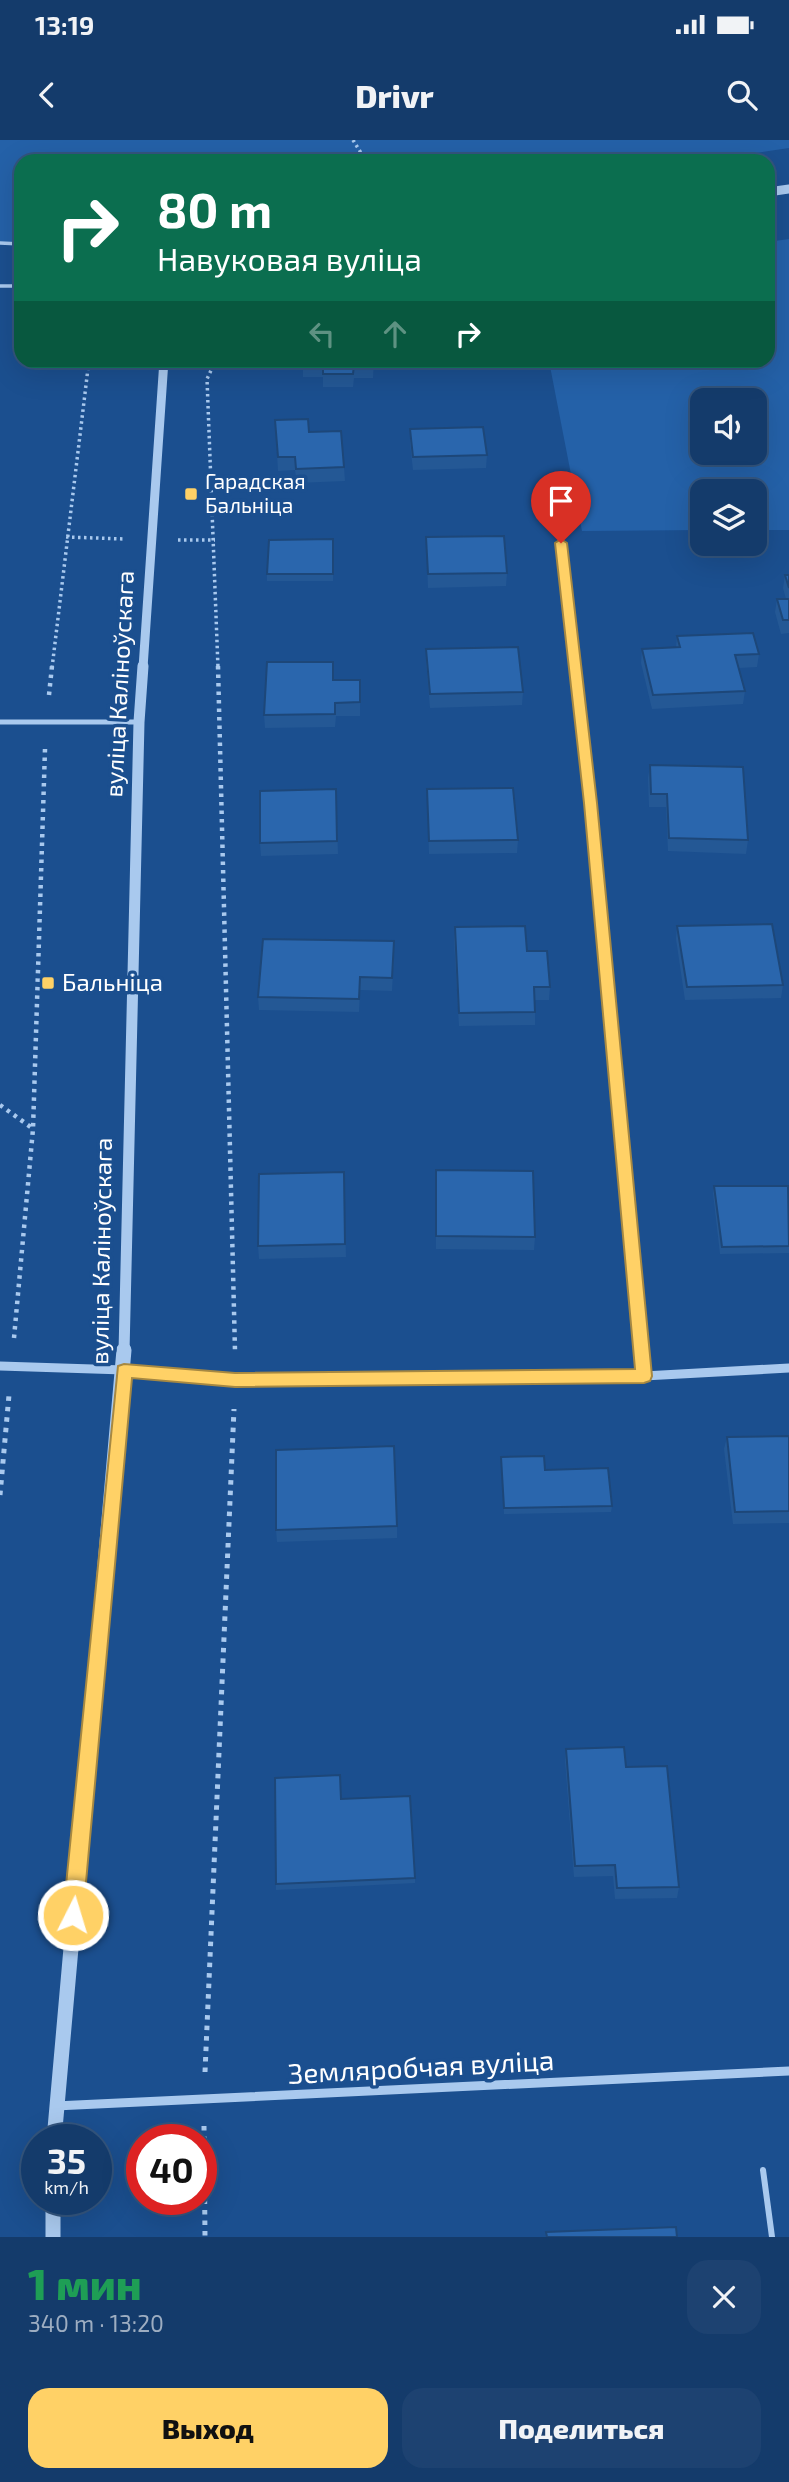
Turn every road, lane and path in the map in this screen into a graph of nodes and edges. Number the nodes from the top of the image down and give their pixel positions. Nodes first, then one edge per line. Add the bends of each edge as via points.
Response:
1 (88, 368) edge
2 (163, 368) edge
3 (212, 368) edge
4 (215, 540) dead end
5 (561, 543) dead end
6 (0, 722) edge
7 (46, 722) junction
8 (139, 722) junction
9 (0, 1105) edge
10 (33, 1129) junction
11 (0, 1366) edge
12 (12, 1366) junction
13 (789, 1368) edge
14 (124, 1370) junction
15 (644, 1376) junction
16 (0, 1495) edge
17 (789, 2071) edge
18 (55, 2106) junction
19 (54, 2124) edge
20 (763, 2170) dead end
21 (53, 2215) edge
22 (53, 2237) edge
23 (772, 2237) edge

1 - 7 path
2 - 8 street, вуліца Каліноўскага
3 - 4 path via 207,379
5 - 15 street
6 - 7 lane
7 - 8 lane
7 - 10 path
8 - 14 street, вуліца Каліноўскага
9 - 10 path
10 - 12 path
11 - 12 street
12 - 14 street
12 - 16 path
13 - 15 street
14 - 15 street via 235,1380
14 - 18 street, вуліца Каліноўскага
17 - 18 street, Земляробчая вуліца
18 - 19 street, вуліца Каліноўскага
20 - 23 lane
21 - 22 street

